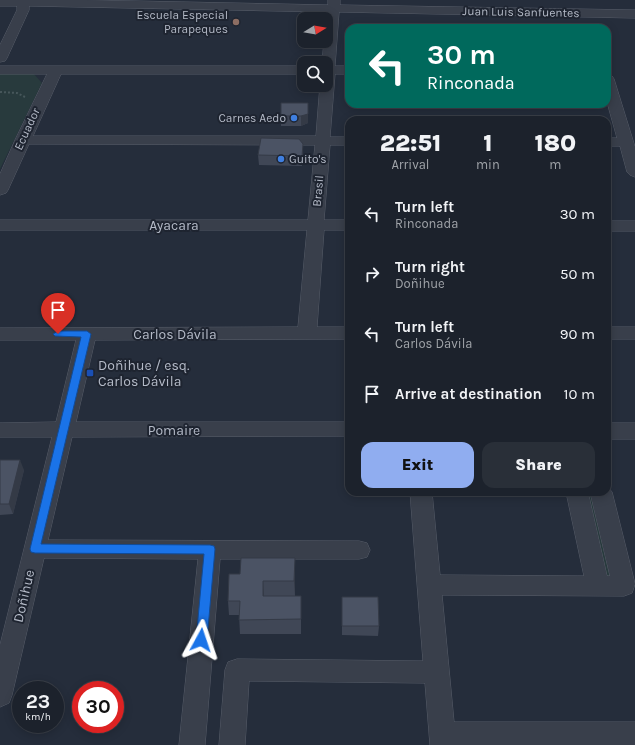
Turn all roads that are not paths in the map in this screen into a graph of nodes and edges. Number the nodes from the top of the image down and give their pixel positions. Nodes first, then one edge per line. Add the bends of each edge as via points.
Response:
1 (24, 1) edge
2 (0, 2) edge
3 (334, 4) edge
4 (635, 14) edge
5 (328, 56) edge
6 (0, 58) edge
7 (0, 70) edge
8 (56, 70) junction
9 (297, 70) edge
10 (333, 70) edge
11 (345, 70) edge
12 (325, 92) edge
13 (611, 92) edge
14 (22, 140) junction
15 (322, 141) junction
16 (345, 141) edge
17 (611, 142) edge
18 (626, 142) junction
19 (635, 172) edge
20 (0, 190) edge
21 (0, 225) edge
22 (316, 225) junction
23 (345, 225) edge
24 (611, 226) edge
25 (635, 226) edge
26 (307, 333) junction
27 (345, 333) edge
28 (611, 333) edge
29 (635, 333) edge
30 (0, 334) edge
31 (87, 334) junction
32 (0, 430) edge
33 (64, 430) junction
34 (345, 430) edge
35 (611, 431) edge
36 (635, 431) edge
37 (421, 496) edge
38 (579, 496) edge
39 (602, 496) edge
40 (35, 549) junction
41 (210, 549) junction
42 (359, 550) dead end
43 (429, 585) junction
44 (598, 586) junction
45 (437, 672) junction
46 (1, 686) edge
47 (635, 734) edge
48 (443, 739) edge
49 (192, 745) edge
50 (232, 745) edge

1 - 2 street, Juan Luis Sanfuentes
1 - 3 street, Juan Luis Sanfuentes
1 - 6 street via 23,10
3 - 4 street, Juan Luis Sanfuentes via 589,18
3 - 5 street, Brasil
7 - 8 street
8 - 9 street
8 - 14 street, Ecuador
10 - 11 street
12 - 15 street, Brasil
13 - 18 street
14 - 15 street
14 - 20 street, Ecuador
15 - 16 street
15 - 22 street, Brasil
17 - 18 street
18 - 19 street
21 - 22 street, Ayacara
22 - 23 street, Ayacara
22 - 26 street, Brasil
24 - 25 street
26 - 27 street, Carlos Dávila
26 - 31 street, Carlos Dávila
28 - 29 street
30 - 31 street, Carlos Dávila
31 - 33 street, Doñihue
32 - 33 street, Pomaire
33 - 34 street, Pomaire
33 - 40 street, Doñihue
35 - 36 street
37 - 43 street
38 - 44 street
39 - 44 street via 624,586
40 - 41 street
40 - 46 street, Doñihue
41 - 42 street
41 - 49 street
43 - 44 street
43 - 45 street
45 - 48 street
45 - 50 street via 237,670
47 - 48 street

